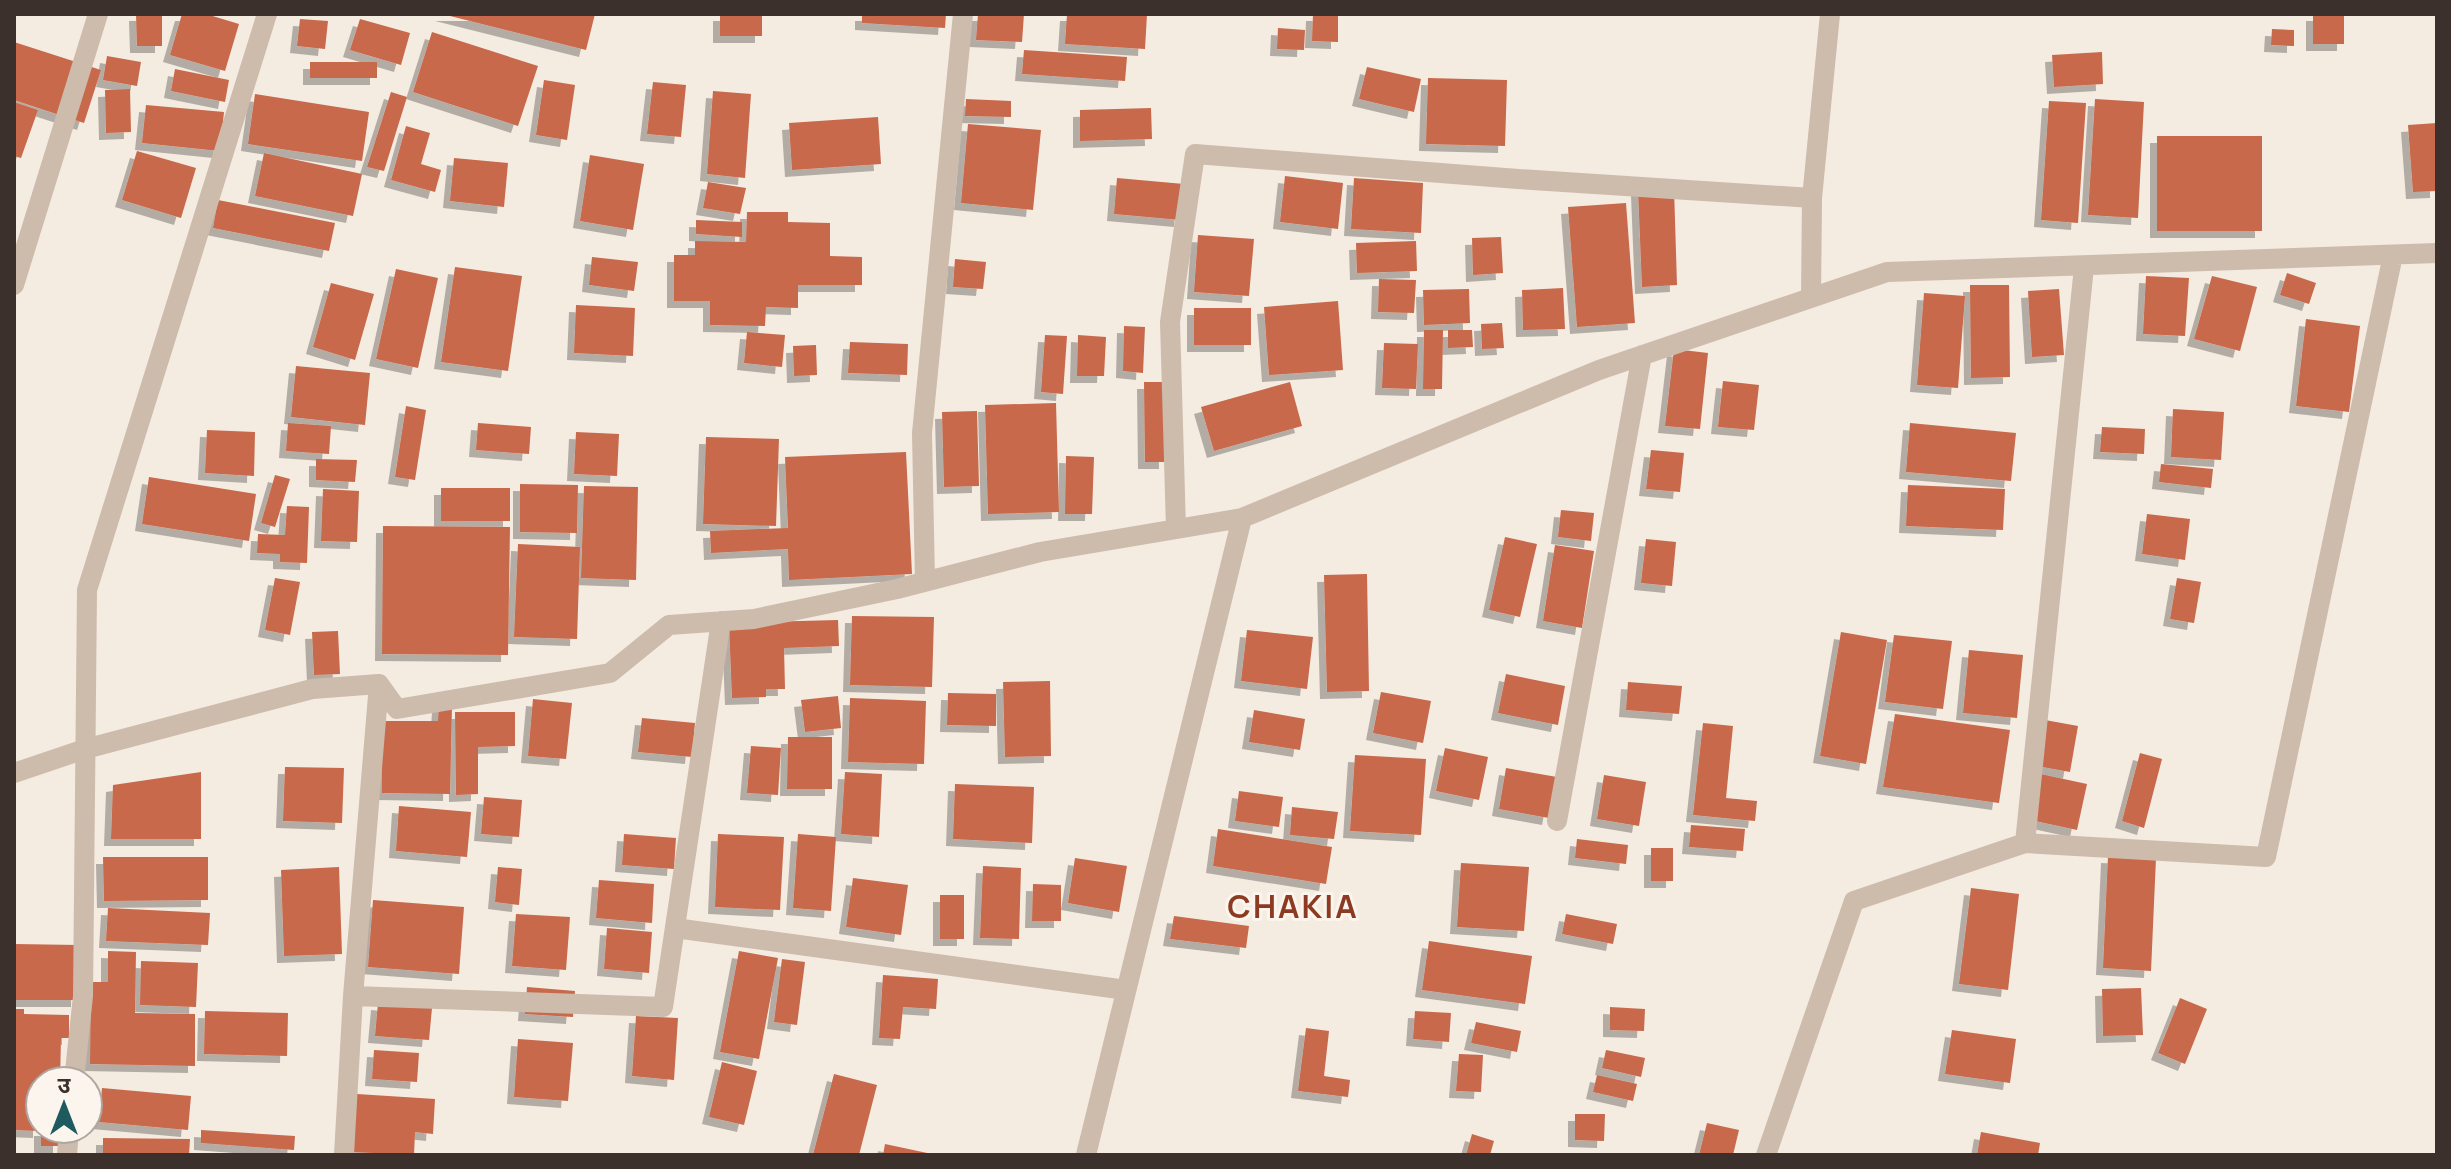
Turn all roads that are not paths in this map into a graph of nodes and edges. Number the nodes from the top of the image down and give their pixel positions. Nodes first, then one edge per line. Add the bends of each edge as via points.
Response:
1 (98, 14) edge
2 (267, 14) edge
3 (963, 14) edge
4 (1830, 14) edge
5 (1812, 198) junction
6 (2437, 253) edge
7 (2393, 255) junction
8 (2084, 267) junction
9 (14, 285) edge
10 (1811, 298) junction
11 (1642, 355) junction
12 (1242, 518) junction
13 (1176, 529) junction
14 (925, 582) junction
15 (721, 621) junction
16 (379, 684) junction
17 (85, 749) junction
18 (14, 773) edge
19 (1557, 821) dead end
20 (2025, 843) junction
21 (675, 928) junction
22 (1126, 990) junction
23 (353, 996) junction
24 (76, 1065) edge
25 (344, 1155) edge
26 (1086, 1155) edge
27 (1766, 1155) edge

1 - 9 street
2 - 17 street via 87,590
3 - 14 street via 922,433
4 - 5 street
5 - 10 street
5 - 13 street via 1195,154 1170,322
6 - 7 street
7 - 8 street
7 - 20 street via 2266,857
8 - 10 street via 1887,272
8 - 20 street
10 - 11 street
11 - 12 street
11 - 19 street
12 - 13 street
12 - 22 street
13 - 14 street via 1040,552
14 - 15 street via 754,619
15 - 16 street via 669,625 610,673 397,709
15 - 21 street
16 - 17 street via 312,689
16 - 23 street
17 - 18 street
17 - 24 street via 83,996
20 - 27 street via 1854,901
21 - 22 street
21 - 23 street via 663,1007
22 - 26 street
23 - 25 street

